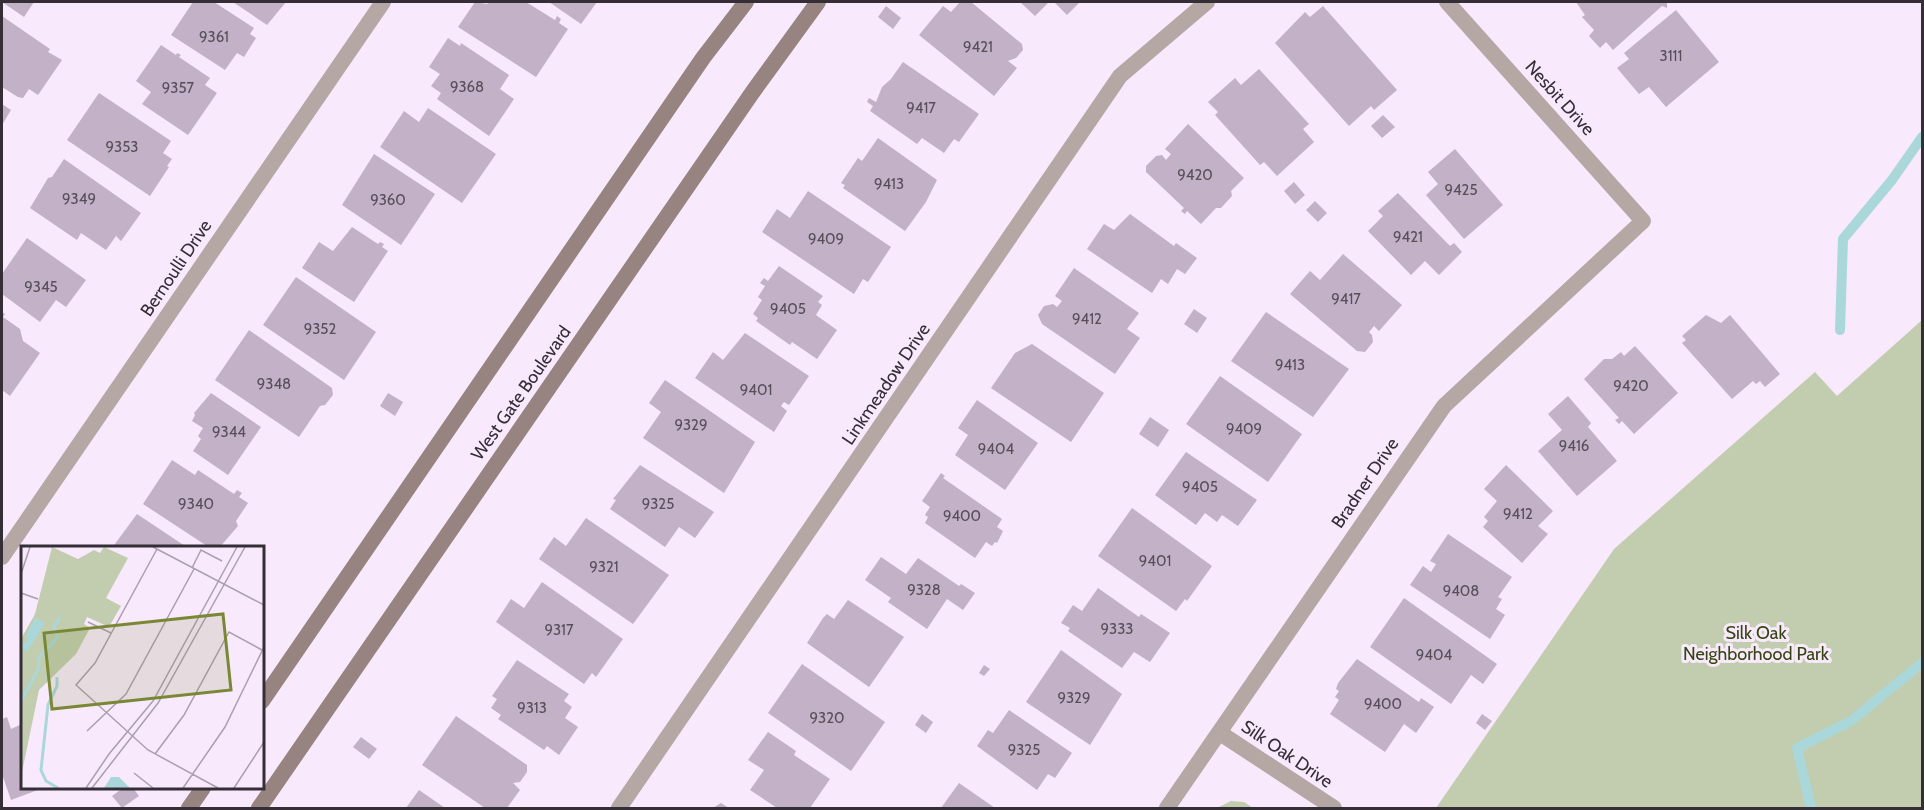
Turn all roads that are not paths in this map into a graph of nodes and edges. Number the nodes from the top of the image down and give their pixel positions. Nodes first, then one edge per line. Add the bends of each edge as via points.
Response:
1 (383, 2) edge
2 (746, 2) edge
3 (818, 2) edge
4 (1207, 2) edge
5 (1447, 2) edge
6 (1643, 221) joint
7 (2, 557) edge
8 (264, 698) edge
9 (1220, 733) junction
10 (202, 789) edge
11 (189, 808) edge
12 (259, 808) edge
13 (619, 808) edge
14 (1167, 808) edge
15 (1334, 808) edge

1 - 7 street, Bernoulli Drive
2 - 8 main road
3 - 12 main road, West Gate Boulevard
4 - 13 street, Linkmeadow Drive via 1120,76
5 - 6 street, Nesbit Drive
6 - 9 street, Bradner Drive via 1444,405
9 - 14 street, Bradner Drive
9 - 15 street, Silk Oak Drive
10 - 11 main road

